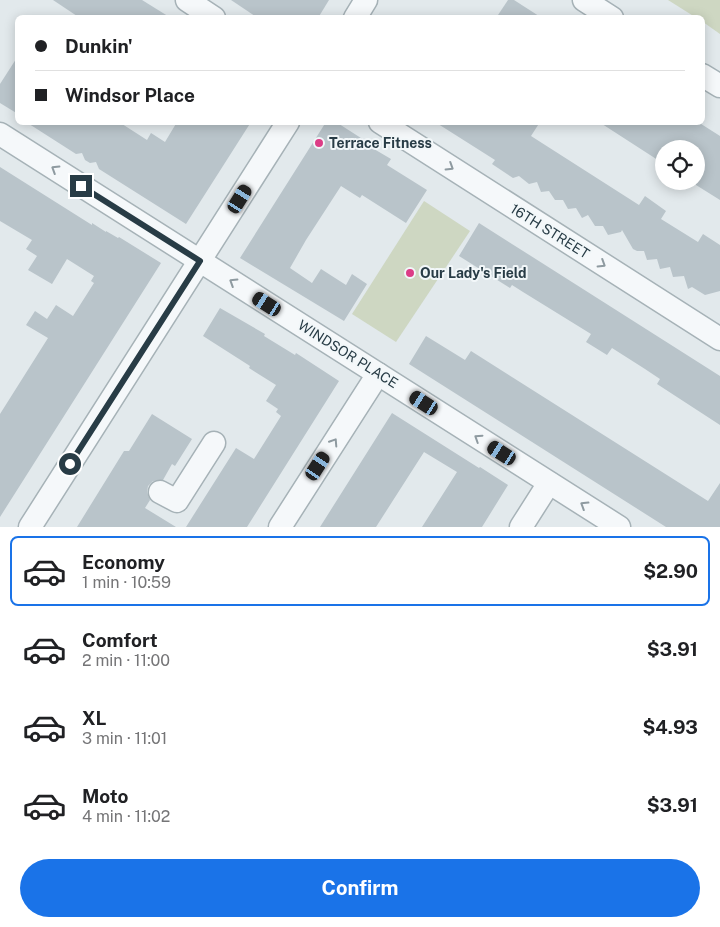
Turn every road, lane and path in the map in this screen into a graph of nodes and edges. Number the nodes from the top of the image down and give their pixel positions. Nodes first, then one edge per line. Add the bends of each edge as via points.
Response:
1 (187, 0) edge
2 (366, 0) edge
3 (584, 0) edge
4 (210, 15) edge
5 (357, 15) edge
6 (607, 15) edge
7 (705, 77) edge
8 (720, 86) edge
9 (286, 125) edge
10 (385, 125) edge
11 (0, 134) edge
12 (200, 261) junction
13 (720, 339) edge
14 (378, 374) junction
15 (214, 443) dead end
16 (549, 483) junction
17 (160, 492) dead end
18 (30, 527) edge
19 (280, 527) edge
20 (521, 527) edge
21 (619, 527) edge

1 - 4 street
2 - 5 street
3 - 6 street
7 - 8 street
9 - 12 street
10 -> 13 street, 16TH STREET
12 -> 11 street, WINDSOR PLACE
14 -> 12 street, WINDSOR PLACE
12 - 18 street
16 -> 14 street, WINDSOR PLACE
19 -> 14 street
15 - 17 street via 177,501
16 - 20 street
21 -> 16 street, WINDSOR PLACE

